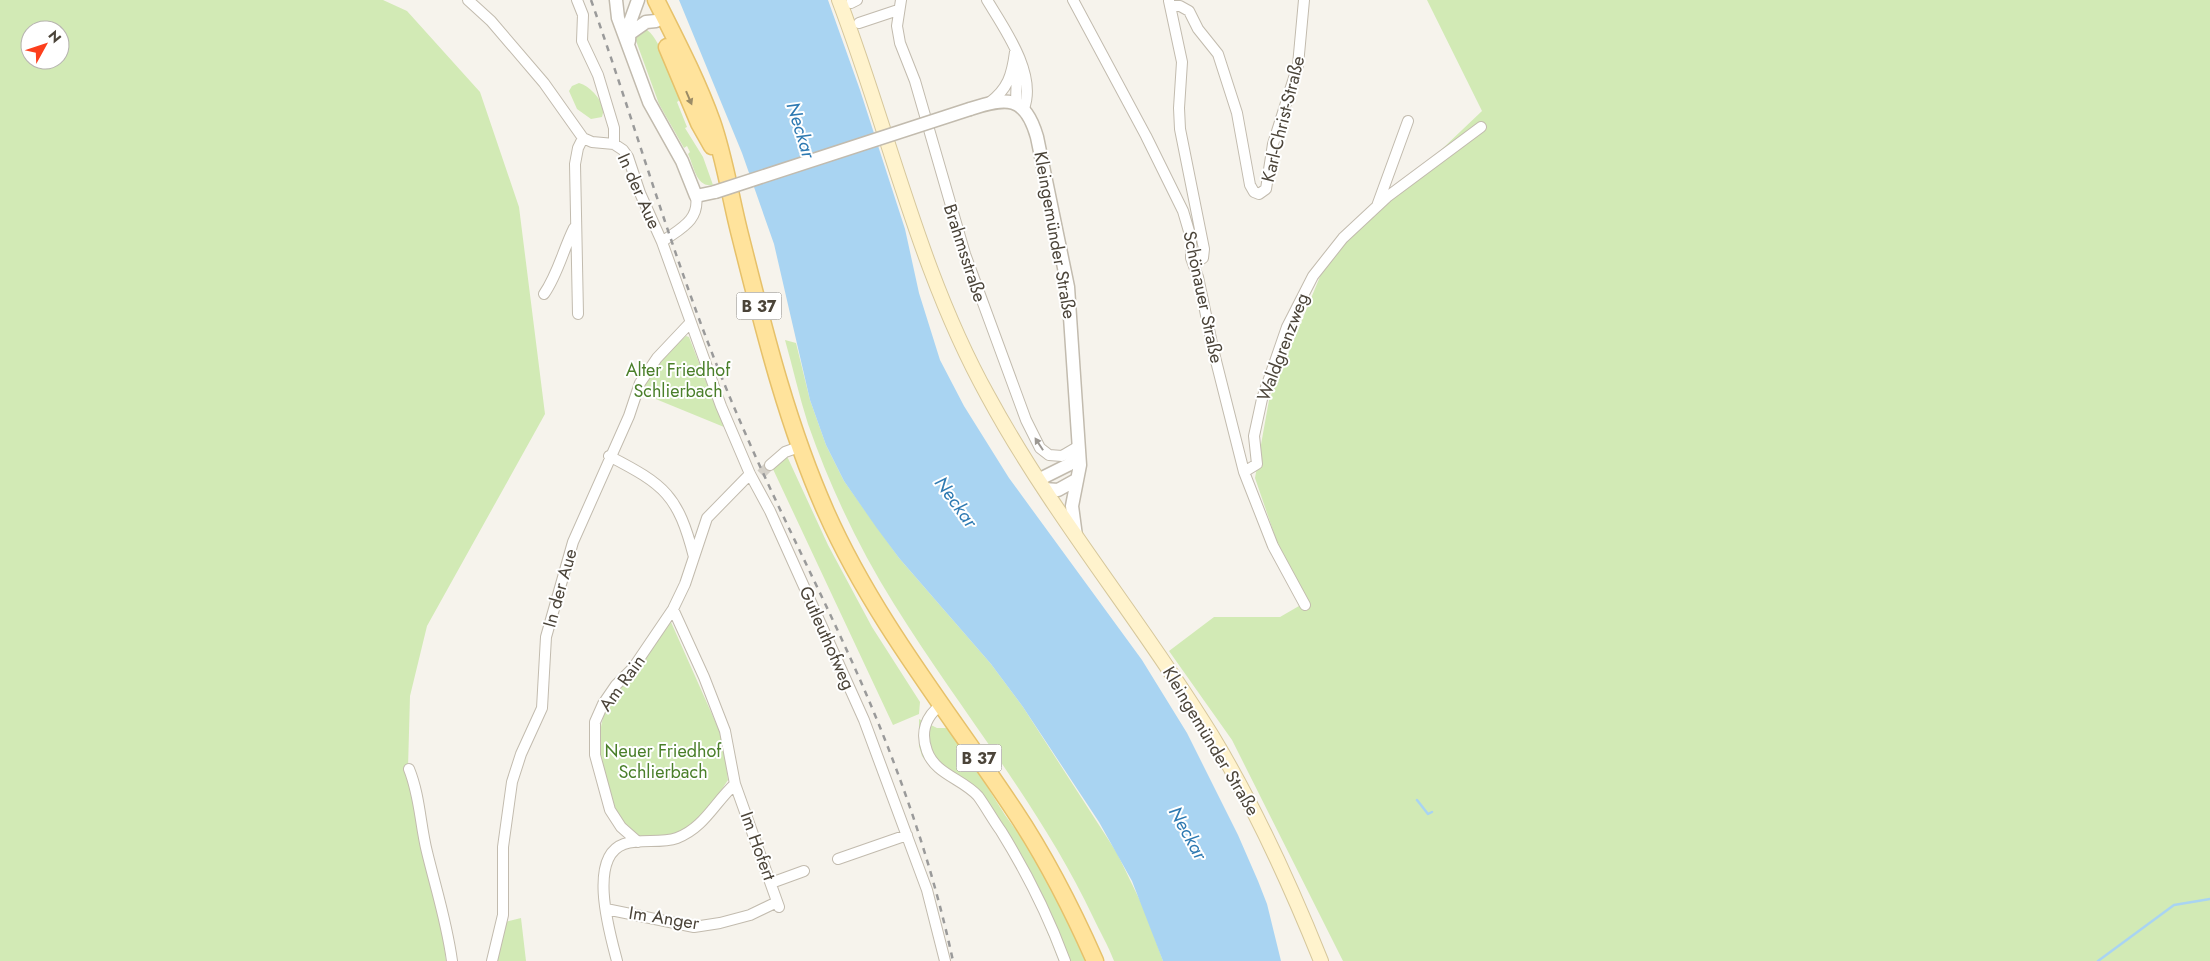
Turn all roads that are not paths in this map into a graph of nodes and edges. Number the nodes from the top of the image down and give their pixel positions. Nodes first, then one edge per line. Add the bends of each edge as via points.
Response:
1 (577, 0) edge
2 (626, 0) edge
3 (638, 0) edge
4 (646, 0) edge
5 (656, 0) edge
6 (987, 0) edge
7 (1073, 0) edge
8 (1304, 0) edge
9 (849, 1) edge
10 (472, 2) edge
11 (1170, 3) edge
12 (900, 5) edge
13 (617, 6) edge
14 (656, 21) junction
15 (859, 23) dead end
16 (629, 38) junction
17 (1015, 52) junction
18 (990, 103) junction
19 (1020, 106) junction
20 (1408, 120) dead end
21 (1481, 127) dead end
22 (583, 138) junction
23 (614, 144) junction
24 (723, 165) junction
25 (696, 196) junction
26 (1376, 209) junction
27 (575, 228) junction
28 (662, 242) junction
29 (1195, 263) junction
30 (544, 294) dead end
31 (578, 314) dead end
32 (690, 323) junction
33 (799, 447) junction
34 (1079, 451) junction
35 (610, 456) junction
36 (770, 465) tunnel mouth
37 (1244, 472) junction
38 (755, 477) junction
39 (1076, 480) junction
40 (1041, 485) junction
41 (1076, 536) junction
42 (694, 558) junction
43 (1305, 606) dead end
44 (673, 609) junction
45 (941, 705) junction
46 (409, 768) dead end
47 (735, 784) junction
48 (907, 835) junction
49 (638, 842) junction
50 (838, 859) dead end
51 (804, 871) dead end
52 (771, 882) junction
53 (778, 905) joint
54 (606, 909) junction
55 (452, 961) edge
56 (492, 961) edge
57 (617, 961) edge
58 (945, 961) edge
59 (1065, 961) edge
60 (1095, 961) edge
61 (1321, 961) edge

1 - 23 street via 583,15 583,45 598,75 614,128
2 - 13 street
3 - 16 street
4 - 14 main road, B 37
5 - 24 main road, B 37 via 695,79 713,124
6 - 17 street, Kleingemünder Straße
7 - 29 street, Schönauer Straße via 1179,202 1190,233 1191,258
8 - 11 street, Karl-Christ-Straße via 1298,64 1273,144 1266,188 1259,194 1252,191 1250,185 1237,112 1218,54 1198,29 1189,11
9 - 40 main road, Kleingemünder Straße via 920,240 948,313 986,395
10 - 22 street via 544,83
11 - 29 street via 1182,62 1180,129 1204,248 1203,258
12 - 15 street, Brahmsstraße
34 -> 12 street, Brahmsstraße via 1055,457 1044,452 1014,391 951,211 915,81 900,43
13 - 16 street
14 - 16 street via 646,22
14 -> 24 main road, B 37 via 699,123
16 - 25 street via 649,102 682,160
17 - 18 street via 1008,86
17 - 19 street, Kleingemünder Straße
18 - 19 street via 1000,101
18 - 25 street, bridge
19 - 34 street, Kleingemünder Straße via 1032,122 1037,137 1068,287
20 - 26 street, Waldgrenzweg
21 - 26 street, Waldgrenzweg via 1387,197
22 - 23 street, In der Aue
22 - 27 street via 575,158
23 - 28 street, In der Aue via 627,154
24 - 33 main road, B 37
25 - 28 street, In der Aue via 693,217
26 - 37 street, Waldgrenzweg via 1343,238 1303,292 1287,327 1259,409 1254,436 1257,464
27 - 30 street via 556,275
27 - 31 street
28 - 32 street, In der Aue
29 - 37 street, Schönauer Straße
32 - 35 street, In der Aue via 657,358 642,380
32 - 38 street, Gutleuthofweg
33 - 36 street via 785,452
33 - 45 main road, B 37 via 839,541 867,594
34 - 39 street, Kleingemünder Straße
34 - 40 street via 1068,465
35 - 42 street via 648,476 663,488 687,532
35 - 56 street, In der Aue via 573,542 546,637 542,708 518,763 506,816 504,909
37 - 43 street, Schönauer Straße via 1273,546
38 - 42 street, Am Rain via 724,498 707,518
38 - 48 street, Gutleuthofweg via 864,720
39 - 40 street via 1058,490
39 - 41 street, Kleingemünder Straße via 1072,506
40 - 41 main road, Kleingemünder Straße
41 - 61 main road, Kleingemünder Straße via 1213,738 1267,836
42 - 44 street, Am Rain
44 - 47 street, Im Hofert via 725,732
44 - 49 street, Am Rain via 633,668 616,685 595,722 595,755 610,810 621,827
45 - 59 street via 926,722 924,739 927,752 939,769 969,788 981,801 1035,888
45 - 60 main road, B 37 via 1016,812 1061,889
46 - 55 street via 426,850 447,926
47 - 49 street via 705,820 677,838
47 - 52 street, Im Hofert
48 - 50 street
48 - 58 street, Gutleuthofweg via 935,914
49 - 54 street via 623,844 613,850 609,858 603,873
51 - 52 street
52 - 53 street, Im Hofert
53 - 54 street, Im Anger via 720,923 694,927
54 - 57 street

